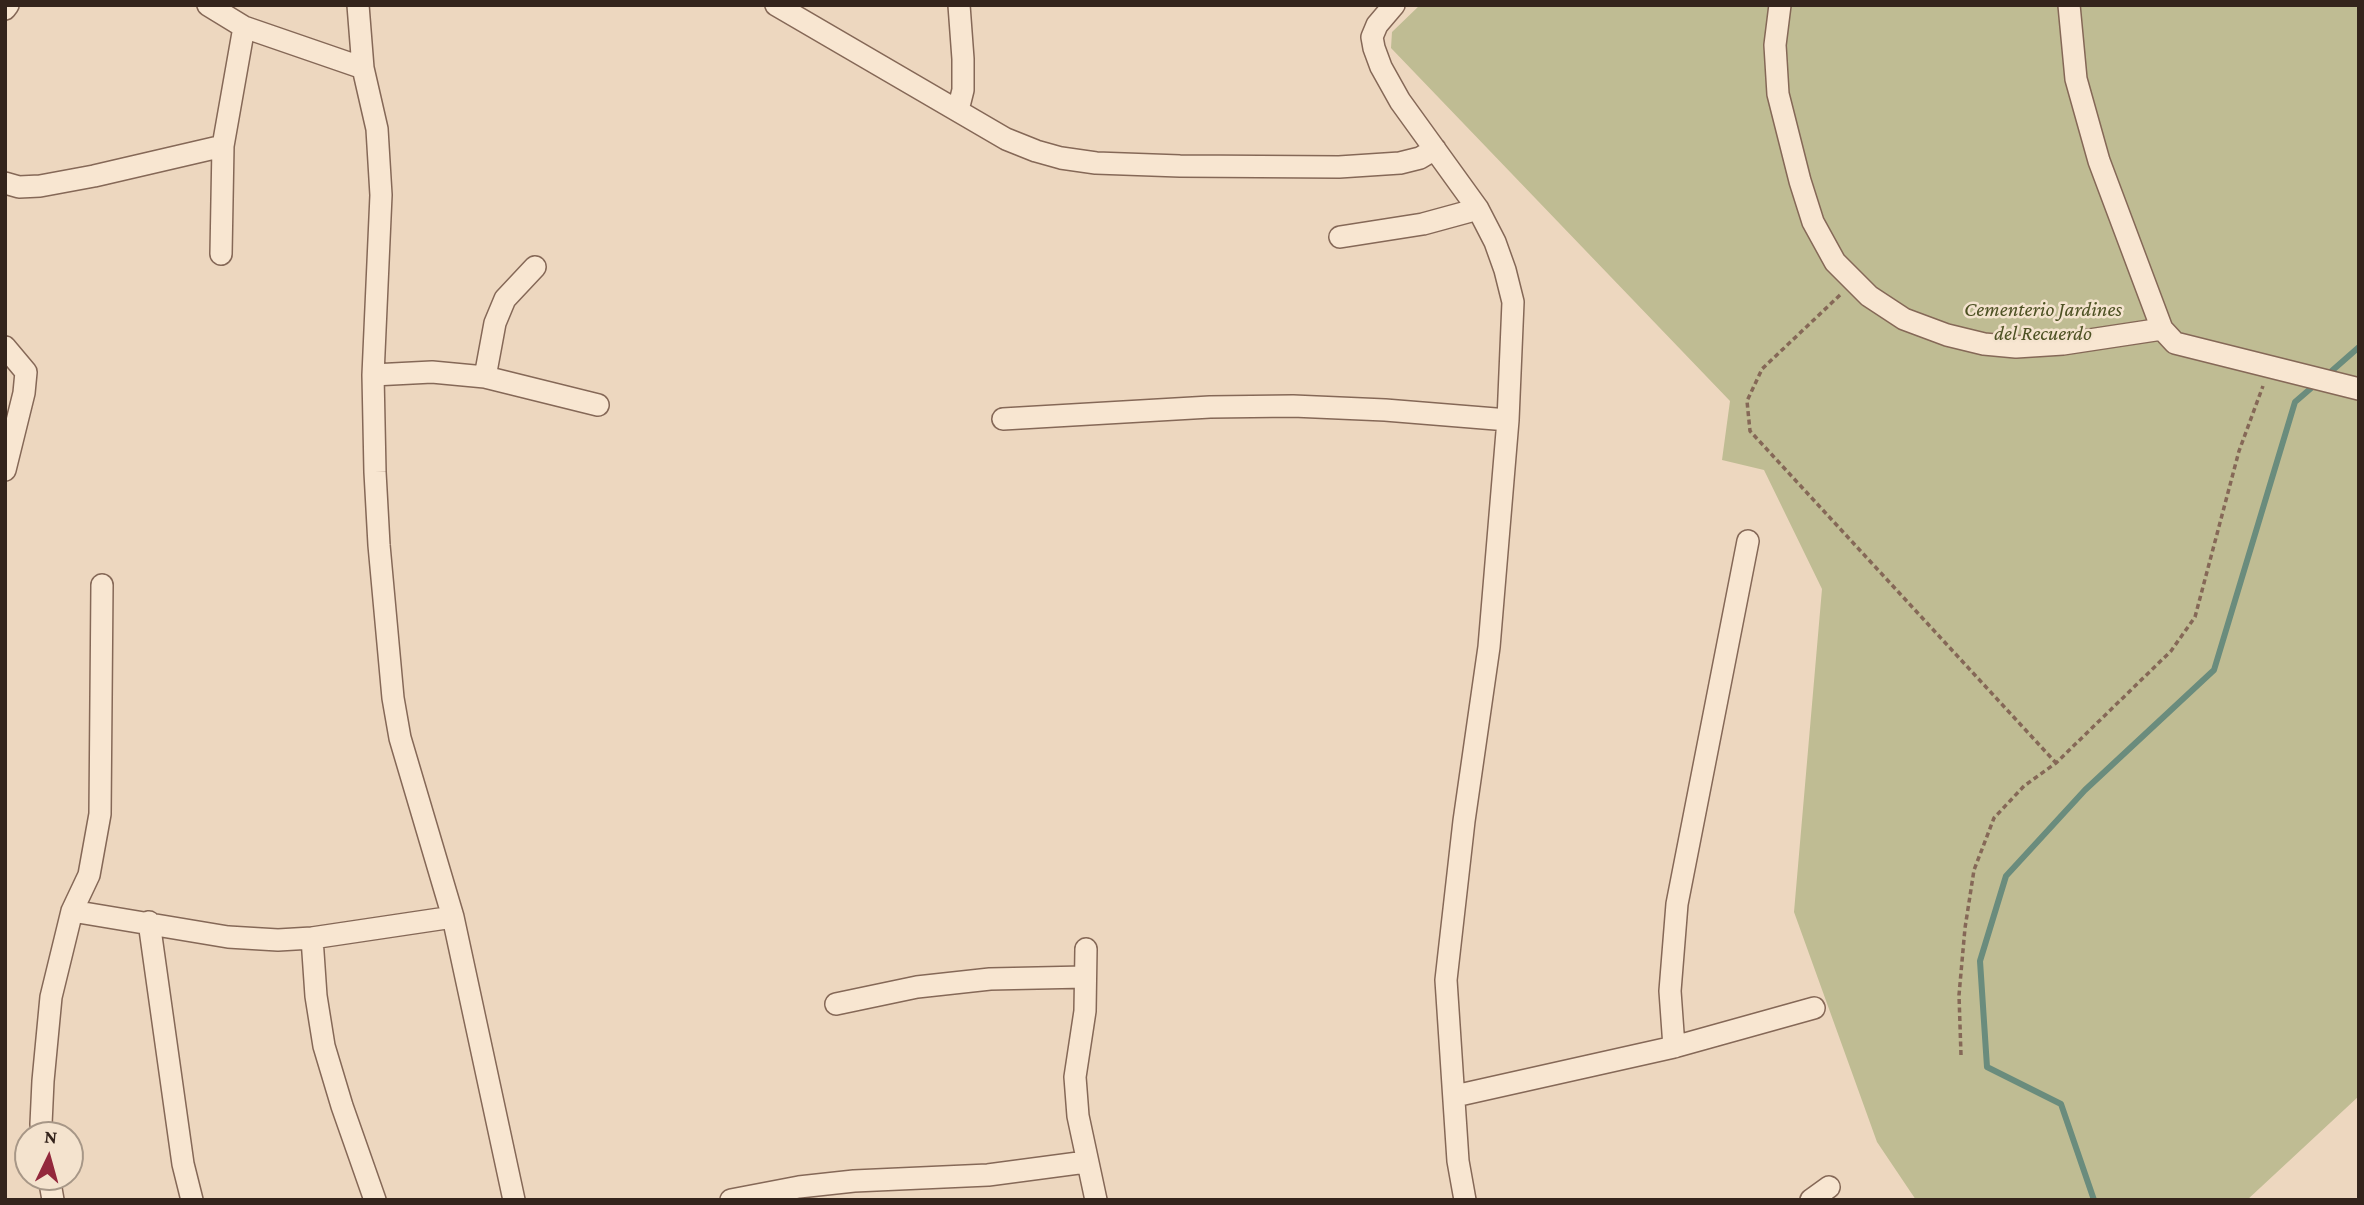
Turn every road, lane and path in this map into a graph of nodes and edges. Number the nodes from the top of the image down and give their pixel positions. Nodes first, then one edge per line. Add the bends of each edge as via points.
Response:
1 (208, 5) edge
2 (358, 5) edge
3 (776, 5) edge
4 (959, 5) edge
5 (1394, 5) edge
6 (1780, 5) edge
7 (2069, 5) edge
8 (244, 27) junction
9 (363, 68) junction
10 (958, 110) junction
11 (223, 146) junction
12 (1435, 149) junction
13 (5, 183) edge
14 (1478, 209) junction
15 (1340, 237) dead end
16 (221, 254) dead end
17 (534, 267) dead end
18 (1854, 281) junction
19 (2161, 329) junction
20 (5, 347) edge
21 (2270, 367) junction
22 (373, 375) junction
23 (485, 377) junction
24 (2351, 387) edge
25 (598, 405) dead end
26 (1003, 419) dead end
27 (1508, 420) junction
28 (5, 470) edge
29 (1748, 541) dead end
30 (102, 585) dead end
31 (2056, 763) junction
32 (72, 911) junction
33 (453, 917) junction
34 (149, 922) junction
35 (312, 938) junction
36 (1086, 949) dead end
37 (1086, 977) junction
38 (836, 1004) dead end
39 (1814, 1008) dead end
40 (1674, 1047) junction
41 (1961, 1055) dead end
42 (1455, 1096) junction
43 (41, 1121) edge
44 (1086, 1162) junction
45 (1829, 1187) dead end
46 (192, 1200) edge
47 (375, 1200) edge
48 (514, 1200) edge
49 (731, 1200) edge
50 (1096, 1200) edge
51 (1465, 1200) edge
52 (1811, 1200) edge

1 - 8 street
2 - 9 street
3 - 10 street
4 - 10 street via 963,90
5 - 12 street via 1377,25 1374,48 1400,101
6 - 18 street via 1777,82 1789,146 1813,222 1835,262
7 - 19 street via 2076,79 2099,161
8 - 9 street
8 - 11 street
9 - 22 street via 377,129 381,195
10 - 12 street via 1036,151 1097,163 1339,167 1400,163
11 - 13 street via 54,183 19,187
11 - 16 street
12 - 14 street
14 - 15 street via 1423,224
14 - 27 street via 1495,242 1513,302
17 - 23 street via 505,299 495,323
18 - 19 street via 1904,319 1984,344 2063,344
18 - 31 path via 1762,369 1747,401 1750,430
19 - 21 street via 2175,343
20 - 28 street via 26,372
21 - 24 street
21 - 31 path via 2239,451 2194,617 2171,651
22 - 23 street via 432,372
22 - 33 street via 379,545 393,698 400,738
23 - 25 street
26 - 27 street via 1293,406
27 - 42 street via 1489,647 1446,980
29 - 40 street via 1677,904 1670,991
30 - 32 street via 100,814 89,875
31 - 41 path via 2024,786 1994,818 1974,870 1959,995
32 - 34 street
32 - 43 street via 51,997
33 - 35 street
33 - 48 street
34 - 35 street via 228,937
34 - 46 street
35 - 47 street via 324,1046
36 - 37 street
37 - 38 street via 917,986
37 - 44 street via 1075,1077
39 - 40 street
40 - 42 street
42 - 51 street
44 - 49 street via 988,1175 854,1181
44 - 50 street
45 - 52 street

